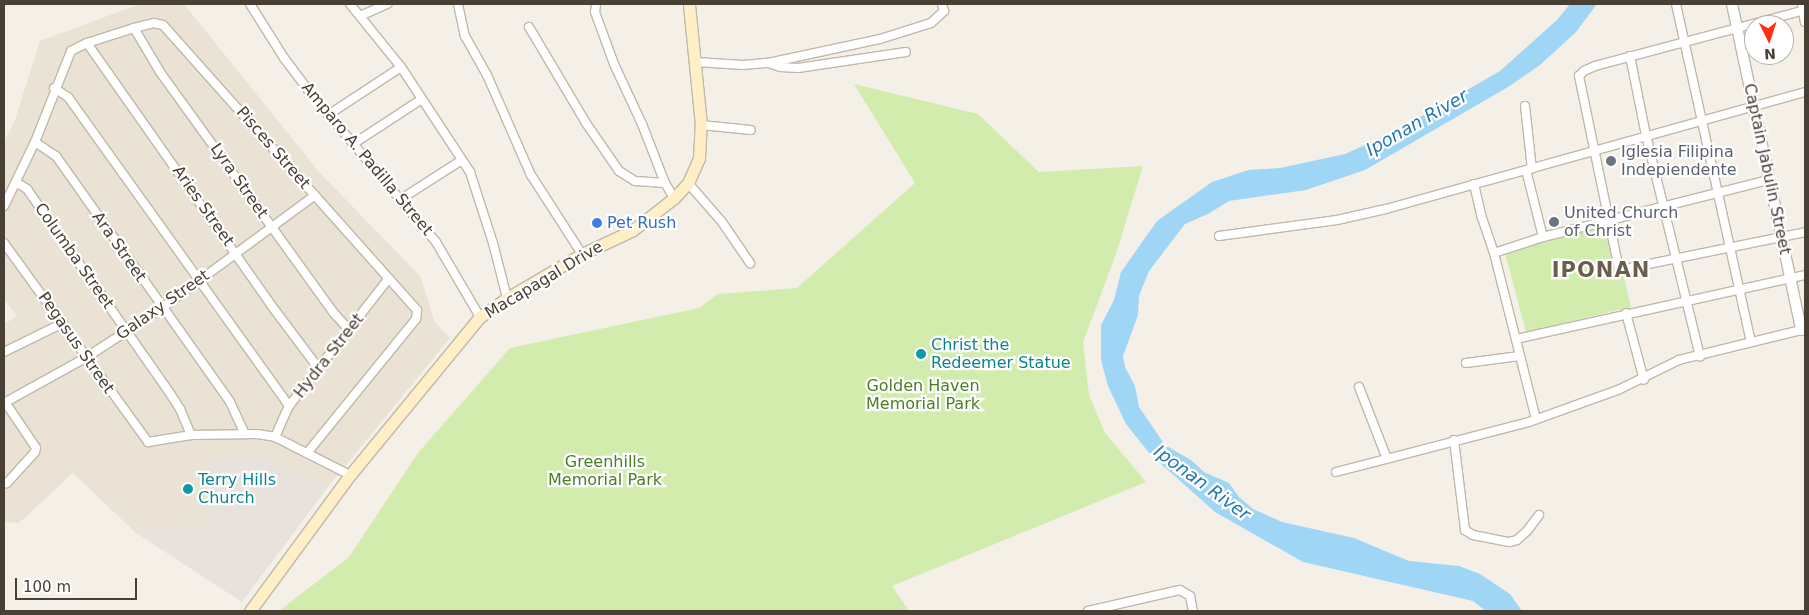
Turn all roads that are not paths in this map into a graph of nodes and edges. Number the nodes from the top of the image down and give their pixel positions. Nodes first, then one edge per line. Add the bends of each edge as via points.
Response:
1 (250, 4) edge
2 (350, 4) edge
3 (386, 4) edge
4 (458, 4) edge
5 (689, 4) edge
6 (942, 4) edge
7 (1676, 4) edge
8 (1732, 4) edge
9 (596, 5) dead end
10 (1803, 8) edge
11 (360, 16) junction
12 (1805, 22) edge
13 (529, 27) dead end
14 (134, 28) junction
15 (1738, 29) junction
16 (87, 43) junction
17 (1684, 44) junction
18 (906, 52) dead end
19 (1630, 56) junction
20 (696, 62) junction
21 (768, 63) junction
22 (400, 67) junction
23 (54, 88) junction
24 (1805, 92) edge
25 (422, 99) junction
26 (1525, 106) dead end
27 (1754, 106) junction
28 (328, 115) junction
29 (1702, 121) junction
30 (701, 125) junction
31 (751, 130) dead end
32 (1646, 135) junction
33 (35, 142) junction
34 (353, 144) junction
35 (1596, 149) junction
36 (462, 160) junction
37 (1529, 170) junction
38 (1768, 180) junction
39 (665, 183) junction
40 (688, 183) junction
41 (16, 184) junction
42 (1474, 184) junction
43 (1717, 195) junction
44 (315, 196) junction
45 (674, 198) junction
46 (401, 199) junction
47 (4, 206) edge
48 (1664, 208) junction
49 (1609, 221) junction
50 (273, 228) junction
51 (1805, 232) edge
52 (1219, 236) dead end
53 (1543, 237) junction
54 (1781, 237) junction
55 (4, 243) edge
56 (1729, 248) junction
57 (236, 253) junction
58 (1494, 253) junction
59 (582, 254) junction
60 (1678, 257) junction
61 (750, 263) dead end
62 (1805, 275) edge
63 (389, 278) junction
64 (1790, 279) junction
65 (200, 280) junction
66 (1739, 290) junction
67 (507, 298) junction
68 (1687, 301) junction
69 (162, 308) junction
70 (1626, 314) junction
71 (480, 317) junction
72 (63, 322) junction
73 (1803, 329) edge
74 (126, 330) junction
75 (349, 330) junction
76 (1516, 339) junction
77 (1752, 342) junction
78 (4, 352) edge
79 (1520, 356) junction
80 (1700, 356) junction
81 (87, 357) junction
82 (1466, 364) dead end
83 (319, 369) junction
84 (1644, 380) junction
85 (1359, 387) dead end
86 (4, 402) edge
87 (290, 406) junction
88 (1536, 419) junction
89 (245, 434) junction
90 (191, 436) junction
91 (275, 438) junction
92 (1454, 440) junction
93 (307, 453) junction
94 (1388, 459) junction
95 (1336, 472) dead end
96 (350, 475) junction
97 (7, 483) dead end
98 (1539, 516) dead end
99 (250, 611) edge
100 (1088, 611) edge
101 (1193, 611) edge

1 - 28 street, Amparo A. Padilla Street via 284,58
2 - 11 street
3 - 11 street
4 - 59 street via 465,36 487,75 530,175
5 - 20 main road, Macapagal Drive
6 - 21 street via 942,14 918,29
7 - 17 street
8 - 15 street, Captain Jabulin Street
9 - 39 street via 595,12 614,64
10 - 12 street
10 - 15 street
11 - 22 street
13 - 39 street via 586,123 619,171 635,181
14 - 16 street
14 - 44 street, Pisces Street via 154,23 163,25
14 - 50 street, Lyra Street via 160,72
15 - 17 street
15 - 27 street, Captain Jabulin Street
16 - 23 street via 71,51
16 - 57 street, Aries Street
17 - 19 street
17 - 29 street
18 - 21 street via 798,68 780,68
19 - 32 street
19 - 35 street via 1589,69 1579,76
20 - 21 street
20 - 30 main road, Macapagal Drive
22 - 25 street
22 - 28 street
23 - 33 street
23 - 65 street via 68,97
24 - 27 street
25 - 34 street
25 - 36 street
26 - 37 street
27 - 29 street
27 - 38 street, Captain Jabulin Street
28 - 34 street, Amparo A. Padilla Street
29 - 32 street
29 - 43 street
30 - 31 street
30 - 40 main road, Macapagal Drive via 699,158
32 - 35 street
32 - 48 street
33 - 41 street
33 - 69 street, Ara Street via 56,156
34 - 46 street, Amparo A. Padilla Street
35 - 37 street
35 - 49 street
36 - 46 street
36 - 67 street via 477,191
37 - 42 street
37 - 53 street
38 - 43 street
38 - 54 street, Captain Jabulin Street
39 - 45 street
40 - 45 main road, Macapagal Drive
40 - 61 street via 722,222
41 - 47 street
41 - 74 street, Columba Street via 27,189
42 - 52 street via 1386,210 1337,220
42 - 58 street
43 - 48 street
43 - 56 street
44 - 50 street, Galaxy Street
44 - 63 street, Pisces Street
45 - 59 main road, Macapagal Drive via 633,230
46 - 71 street, Amparo A. Padilla Street via 436,242
48 - 49 street
48 - 60 street
49 - 53 street
49 - 60 street via 1619,270
50 - 57 street, Galaxy Street
50 - 75 street, Lyra Street
51 - 54 street
53 - 58 street
54 - 56 street
54 - 64 street, Captain Jabulin Street
55 - 72 street, Pegasus Street
56 - 60 street
56 - 66 street
57 - 65 street, Galaxy Street
57 - 83 street, Aries Street
58 - 76 street
59 - 67 main road, Macapagal Drive
60 - 68 street
62 - 64 street
63 - 75 street, Hydra Street
63 - 93 street, Pisces Street via 417,310 416,319
64 - 66 street
64 - 73 street, Captain Jabulin Street
65 - 69 street, Galaxy Street
65 - 87 street
66 - 68 street
66 - 77 street
67 - 71 main road, Macapagal Drive
68 - 70 street
68 - 80 street
69 - 74 street, Galaxy Street
69 - 89 street, Ara Street via 230,402
70 - 76 street
70 - 84 street
71 - 96 main road, Macapagal Drive
72 - 78 street
72 - 81 street, Pegasus Street
73 - 77 street
74 - 81 street, Galaxy Street
74 - 90 street, Columba Street via 180,409
75 - 83 street, Hydra Street
76 - 79 street
77 - 80 street
79 - 82 street
79 - 88 street
80 - 84 street via 1668,364
81 - 86 street, Galaxy Street
81 - 90 street, Pegasus Street via 148,442
83 - 87 street, Hydra Street
84 - 88 street
85 - 94 street
86 - 97 street via 36,448
87 - 91 street, Hydra Street
88 - 92 street
89 - 90 street
89 - 91 street
91 - 93 street
92 - 94 street
92 - 98 street via 1467,532 1509,542 1517,540
93 - 96 street
94 - 95 street
96 - 99 main road, Macapagal Drive
100 - 101 street via 1180,590 1190,596

